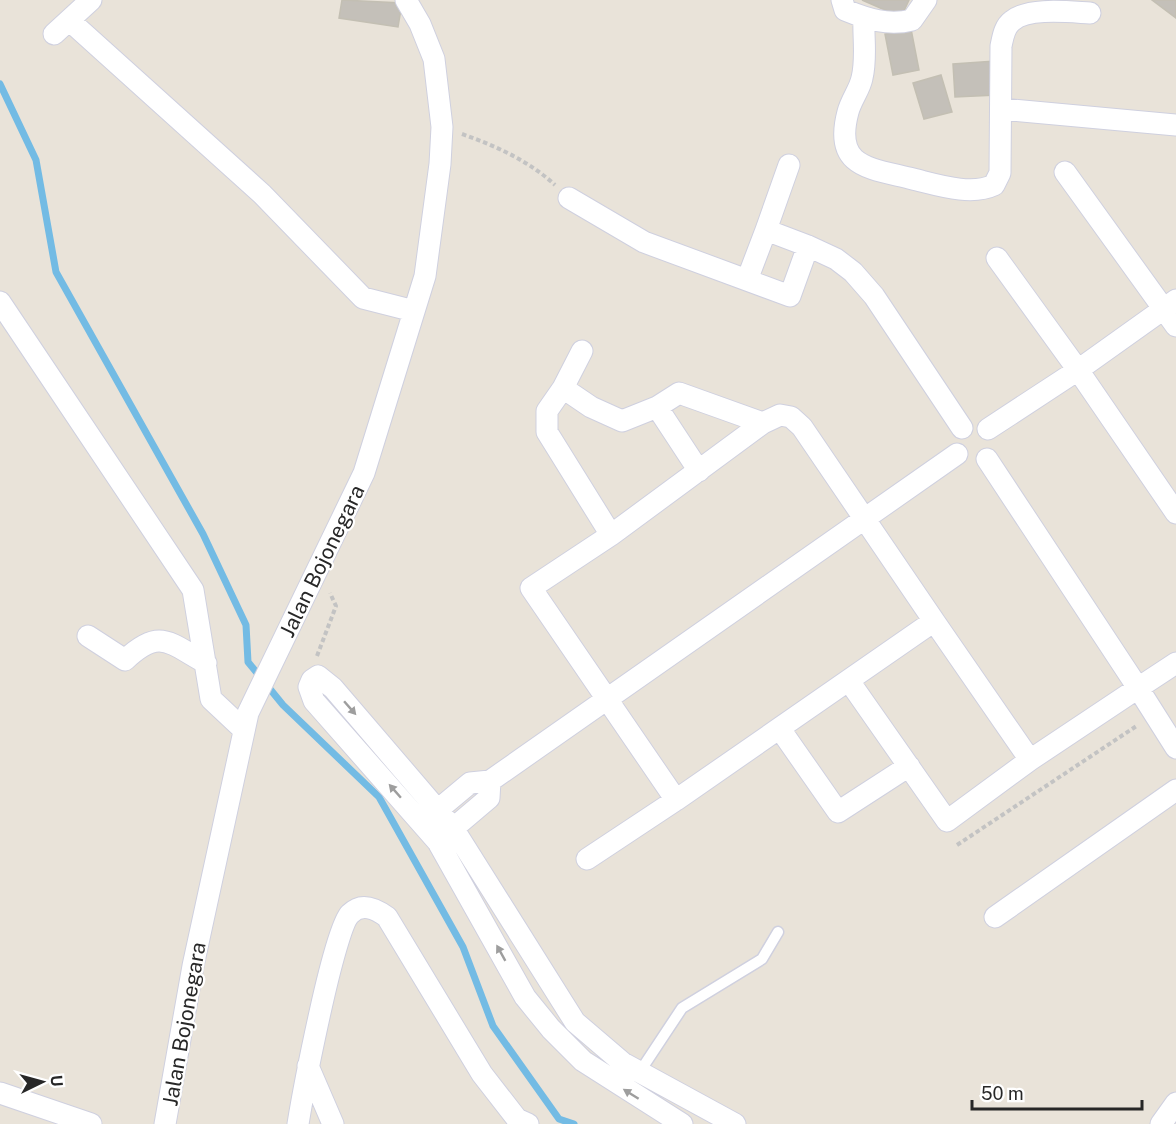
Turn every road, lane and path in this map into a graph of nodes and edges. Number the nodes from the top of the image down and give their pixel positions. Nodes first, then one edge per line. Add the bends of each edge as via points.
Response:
1 (91, 0) edge
2 (406, 0) edge
3 (842, 0) edge
4 (926, 0) edge
5 (1090, 13) dead end
6 (864, 18) junction
7 (1001, 109) junction
8 (442, 127) junction
9 (1175, 134) edge
10 (789, 165) dead end
11 (1065, 172) dead end
12 (569, 198) joint
13 (766, 230) junction
14 (808, 246) junction
15 (997, 258) dead end
16 (747, 280) junction
17 (0, 302) edge
18 (414, 311) junction
19 (1172, 312) edge
20 (582, 351) dead end
21 (1078, 370) junction
22 (563, 388) junction
23 (657, 407) junction
24 (764, 423) junction
25 (962, 428) junction
26 (988, 429) junction
27 (957, 454) junction
28 (987, 459) junction
29 (699, 471) junction
30 (1176, 513) edge
31 (865, 520) junction
32 (611, 536) junction
33 (318, 568) junction
34 (934, 621) junction
35 (88, 636) dead end
36 (206, 663) junction
37 (1176, 663) edge
38 (318, 676) joint
39 (849, 681) junction
40 (1138, 688) junction
41 (605, 700) junction
42 (1154, 715) junction
43 (246, 721) junction
44 (780, 729) junction
45 (1176, 748) edge
46 (1030, 760) junction
47 (909, 766) junction
48 (490, 781) junction
49 (1176, 790) edge
50 (676, 800) junction
51 (431, 816) junction
52 (446, 835) junction
53 (957, 845) dead end
54 (586, 859) dead end
55 (995, 917) dead end
56 (778, 932) dead end
57 (600, 1043) junction
58 (583, 1061) junction
59 (308, 1066) junction
60 (639, 1073) junction
61 (0, 1093) edge
62 (1176, 1103) edge
63 (520, 1122) edge
64 (92, 1124) edge
65 (165, 1124) edge
66 (298, 1124) edge
67 (333, 1124) edge
68 (681, 1124) edge
69 (735, 1124) edge
70 (1161, 1124) edge

1 - 18 street via 62,28 262,194 363,298
2 - 8 street, Jalan Bojonegara via 434,59
3 - 6 street via 845,10
4 - 6 street via 912,20 900,23
5 - 7 street via 1045,11 1012,20 1001,46
6 - 7 street via 862,78 844,132 844,146 850,158 865,167 927,183 981,191 994,185 1000,173
7 - 9 street
8 - 12 path via 492,144 542,172
8 - 18 street, Jalan Bojonegara via 425,276
10 - 13 street
11 - 19 street
12 - 16 street via 644,242
13 - 14 street
13 - 16 street
14 - 16 street via 790,296
14 - 25 street via 836,259 874,296
15 - 21 street
17 - 36 street via 193,590
18 - 33 street, Jalan Bojonegara via 364,473
19 - 21 street
20 - 22 street
21 - 26 street
21 - 30 street
22 - 23 street via 622,421
22 - 32 street via 547,411 547,432
23 - 24 street via 679,393
23 - 29 street
24 - 29 street
24 - 31 street via 780,415 791,417 802,427
25 - 26 street via 975,423
25 - 27 street via 955,440
26 - 28 street via 995,440
27 - 28 street via 968,463
27 - 31 street
28 - 40 street
29 - 32 street
31 - 34 street
31 - 41 street
32 - 41 street via 531,588
33 - 38 path via 336,606 315,661
33 - 43 street, Jalan Bojonegara
34 - 39 street
34 - 46 street
35 - 36 street via 125,660 141,644 164,640
36 - 43 street via 211,699
37 - 40 street
38 - 51 street via 309,687 314,701
39 - 44 street
39 - 47 street
40 - 42 street
40 - 46 street
41 - 48 street
41 - 50 street
42 - 45 street
42 - 53 path
43 - 65 street, Jalan Bojonegara via 193,966
44 - 47 street via 838,812
44 - 50 street
46 - 47 street via 946,821
48 - 51 street via 470,783
48 - 52 street via 489,798
49 - 55 street
50 - 54 street
51 - 52 street
52 - 57 street via 575,1022
58 -> 52 street via 525,997
56 - 60 lane via 762,959 682,1008
57 - 58 street
57 - 60 street
68 -> 58 street
59 - 63 street via 339,938 349,914 362,907 374,908 387,917 482,1074
59 - 66 street
59 - 67 street
60 - 69 street
61 - 64 street
62 - 70 street

